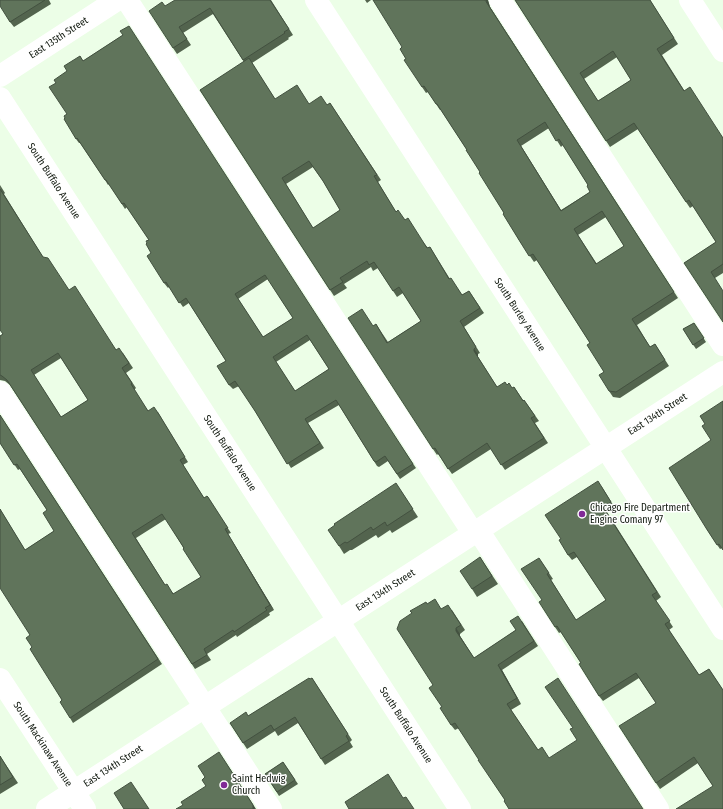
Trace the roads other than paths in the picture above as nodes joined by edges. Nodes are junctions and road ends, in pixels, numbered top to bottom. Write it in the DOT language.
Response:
graph roads {
  1 [pos="117,0"];
  2 [pos="127,0"];
  3 [pos="316,0"];
  4 [pos="500,0"];
  5 [pos="690,0"];
  6 [pos="723,52"];
  7 [pos="0,76"];
  8 [pos="0,98"];
  9 [pos="723,345"];
  10 [pos="723,372"];
  11 [pos="0,392"];
  12 [pos="605,448"];
  13 [pos="476,532"];
  14 [pos="338,621"];
  15 [pos="723,629"];
  16 [pos="0,679"];
  17 [pos="205,707"];
  18 [pos="79,800"];
  19 [pos="47,809"];
  20 [pos="271,809"];
  21 [pos="460,809"];
  22 [pos="658,809"];
  1 -- 7 [label="street, East 135th Street"];
  2 -- 13 [label="street"];
  3 -- 12 [label="street, South Burley Avenue"];
  4 -- 9 [label="street"];
  5 -- 6 [label="street"];
  8 -- 14 [label="street, South Buffalo Avenue"];
  10 -- 12 [label="street, East 134th Street"];
  11 -- 17 [label="street"];
  12 -- 13 [label="street, East 134th Street"];
  12 -- 15 [label="street, South Burley Avenue"];
  13 -- 14 [label="street, East 134th Street"];
  13 -- 22 [label="street"];
  14 -- 17 [label="street, East 134th Street"];
  14 -- 21 [label="street, South Buffalo Avenue"];
  16 -- 18 [label="street, South Mackinaw Avenue"];
  17 -- 18 [label="street, East 134th Street"];
  17 -- 20 [label="street"];
  18 -- 19 [label="street, East 134th Street"];
}
